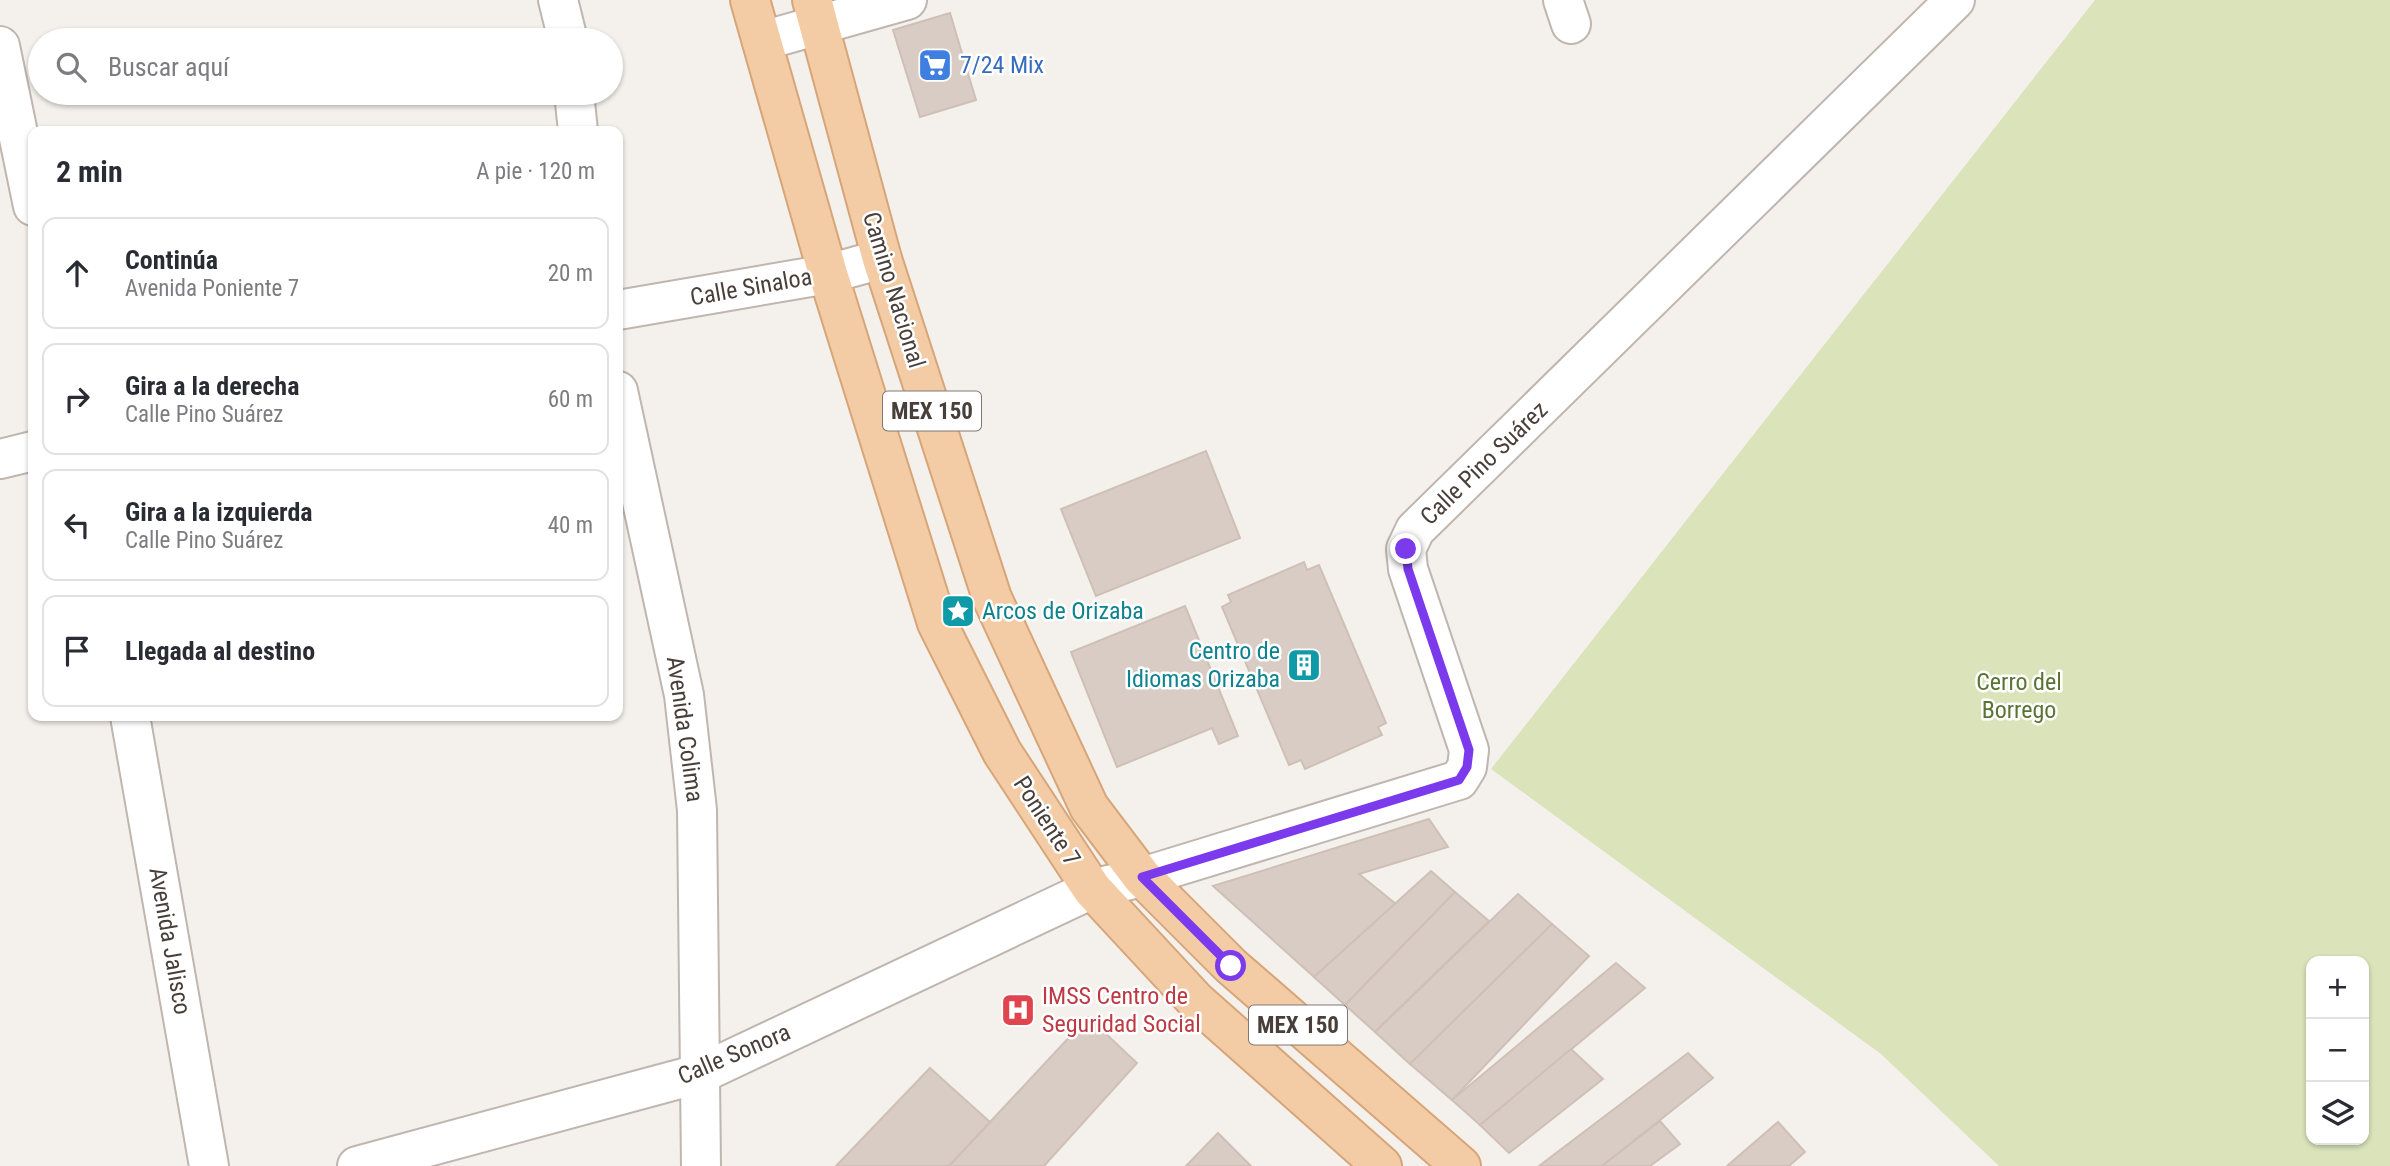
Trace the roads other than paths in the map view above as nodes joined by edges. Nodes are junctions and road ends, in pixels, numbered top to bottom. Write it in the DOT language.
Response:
graph roads {
  1 [pos="558,0"];
  2 [pos="750,0"];
  3 [pos="907,0"];
  4 [pos="1949,3"];
  5 [pos="816,13"];
  6 [pos="565,28"];
  7 [pos="761,41"];
  8 [pos="0,46"];
  9 [pos="575,105"];
  10 [pos="577,126"];
  11 [pos="28,182"];
  12 [pos="883,259"];
  13 [pos="828,274"];
  14 [pos="623,309"];
  15 [pos="623,414"];
  16 [pos="28,452"];
  17 [pos="0,459"];
  18 [pos="131,721"];
  19 [pos="1089,807"];
  20 [pos="1142,877"];
  21 [pos="1092,890"];
  22 [pos="702,1073"];
  23 [pos="209,1166"];
  24 [pos="357,1166"];
  25 [pos="701,1166"];
  26 [pos="1381,1166"];
  27 [pos="1461,1166"];
  1 -- 6 [label="street"];
  2 -- 7 [label="main road, MEX 150"];
  3 -- 5 [label="street"];
  4 -- 20 [label="street, Calle Pino Suárez"];
  5 -- 7 [label="street"];
  5 -- 12 [label="main road, Camino Nacional / MEX 150"];
  7 -- 13 [label="main road, MEX 150"];
  8 -- 11 [label="street"];
  9 -- 10 [label="street"];
  12 -- 13 [label="street, Calle Sinaloa"];
  12 -- 19 [label="main road, Camino Nacional / MEX 150"];
  13 -- 14 [label="street, Calle Sinaloa"];
  13 -- 21 [label="main road, Poniente 7 / MEX 150"];
  15 -- 22 [label="street, Avenida Colima"];
  16 -- 17 [label="street"];
  18 -- 23 [label="street, Avenida Jalisco"];
  19 -- 20 [label="main road, Poniente 7 / MEX 150"];
  20 -- 21 [label="street, Calle Pino Suárez"];
  20 -- 27 [label="main road, MEX 150"];
  21 -- 22 [label="street, Calle Sonora"];
  21 -- 26 [label="main road, MEX 150"];
  22 -- 24 [label="street, Calle Sonora"];
  22 -- 25 [label="street, Avenida Colima"];
}
